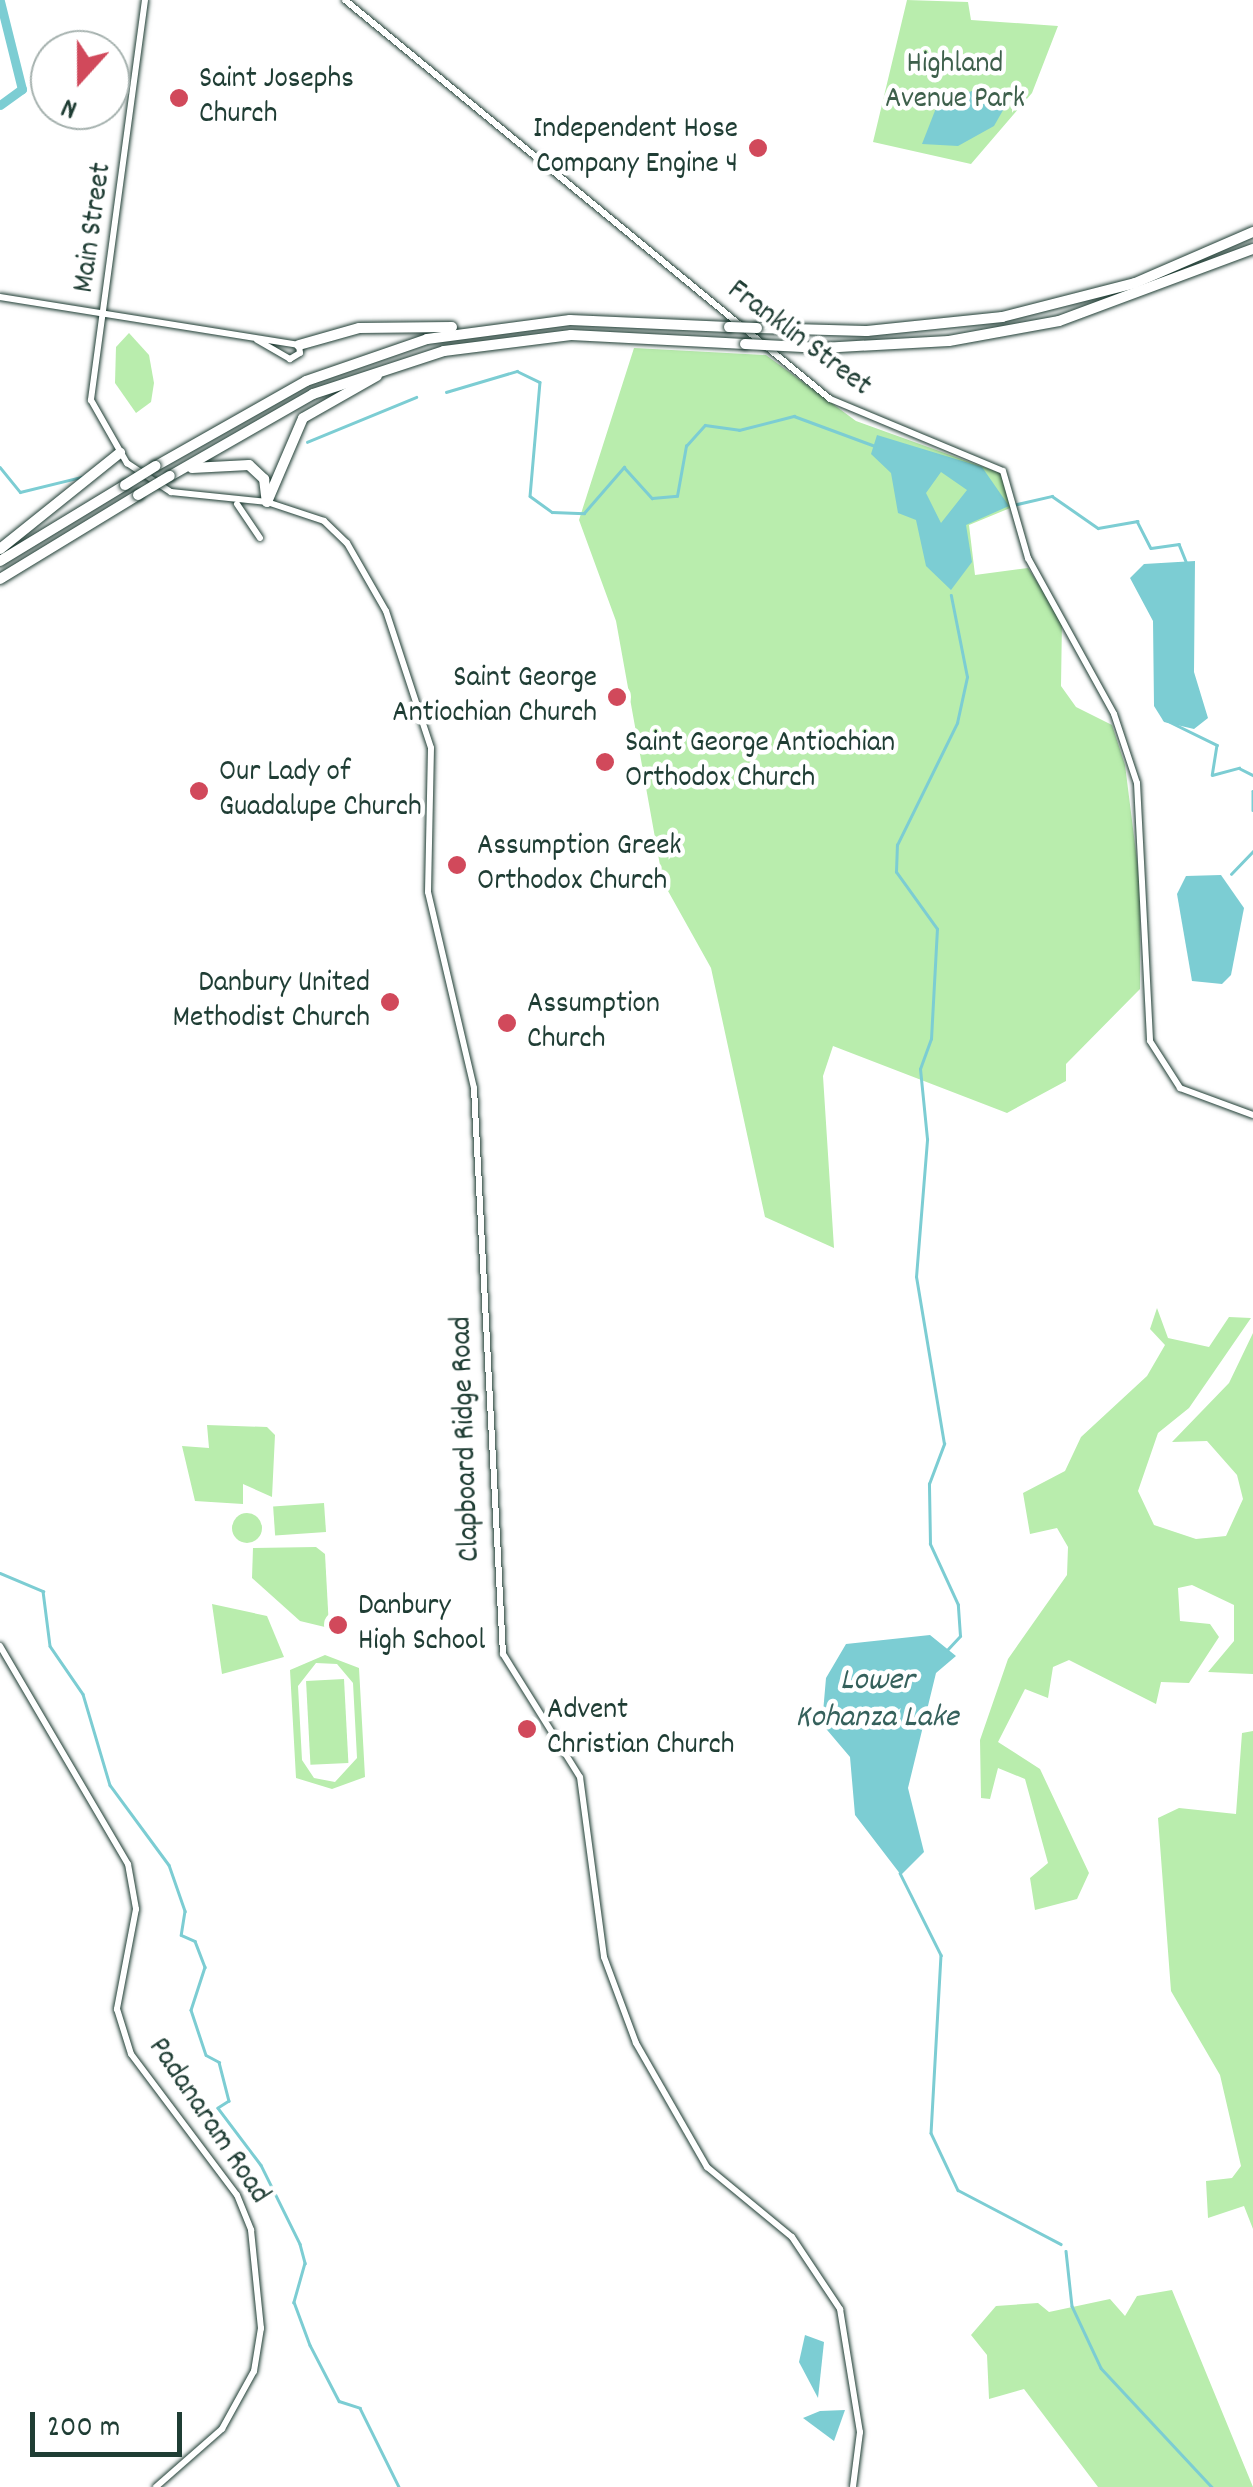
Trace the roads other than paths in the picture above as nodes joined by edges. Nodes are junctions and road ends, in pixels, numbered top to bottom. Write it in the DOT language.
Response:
graph roads {
  1 [pos="145,0"];
  2 [pos="345,0"];
  3 [pos="1253,232"];
  4 [pos="1253,248"];
  5 [pos="0,297"];
  6 [pos="105,316"];
  7 [pos="428,334"];
  8 [pos="257,340"];
  9 [pos="299,344"];
  10 [pos="423,356"];
  11 [pos="120,454"];
  12 [pos="170,476"];
  13 [pos="227,500"];
  14 [pos="267,502"];
  15 [pos="260,538"];
  16 [pos="0,548"];
  17 [pos="0,560"];
  18 [pos="0,579"];
  19 [pos="1253,1115"];
  20 [pos="0,1646"];
  21 [pos="156,2487"];
  22 [pos="853,2487"];
  1 -- 6 [label="main road, Main Street"];
  2 -- 19 [label="main road, Franklin Street"];
  3 -- 7 [label="highway, bridge"];
  4 -- 10 [label="highway, bridge"];
  5 -- 6 [label="main road"];
  6 -- 8 [label="main road"];
  6 -- 11 [label="main road, Main Street"];
  7 -- 9 [label="highway"];
  7 -- 17 [label="highway, bridge"];
  8 -- 9 [label="main road"];
  8 -- 9 [label="main road"];
  10 -- 12 [label="highway"];
  10 -- 14 [label="highway"];
  11 -- 13 [label="main road"];
  11 -- 16 [label="highway"];
  12 -- 14 [label="highway"];
  12 -- 18 [label="highway, bridge"];
  13 -- 14 [label="main road"];
  13 -- 15 [label="main road"];
  14 -- 22 [label="main road, Clapboard Ridge Road"];
  20 -- 21 [label="main road, Padanaram Road"];
}
